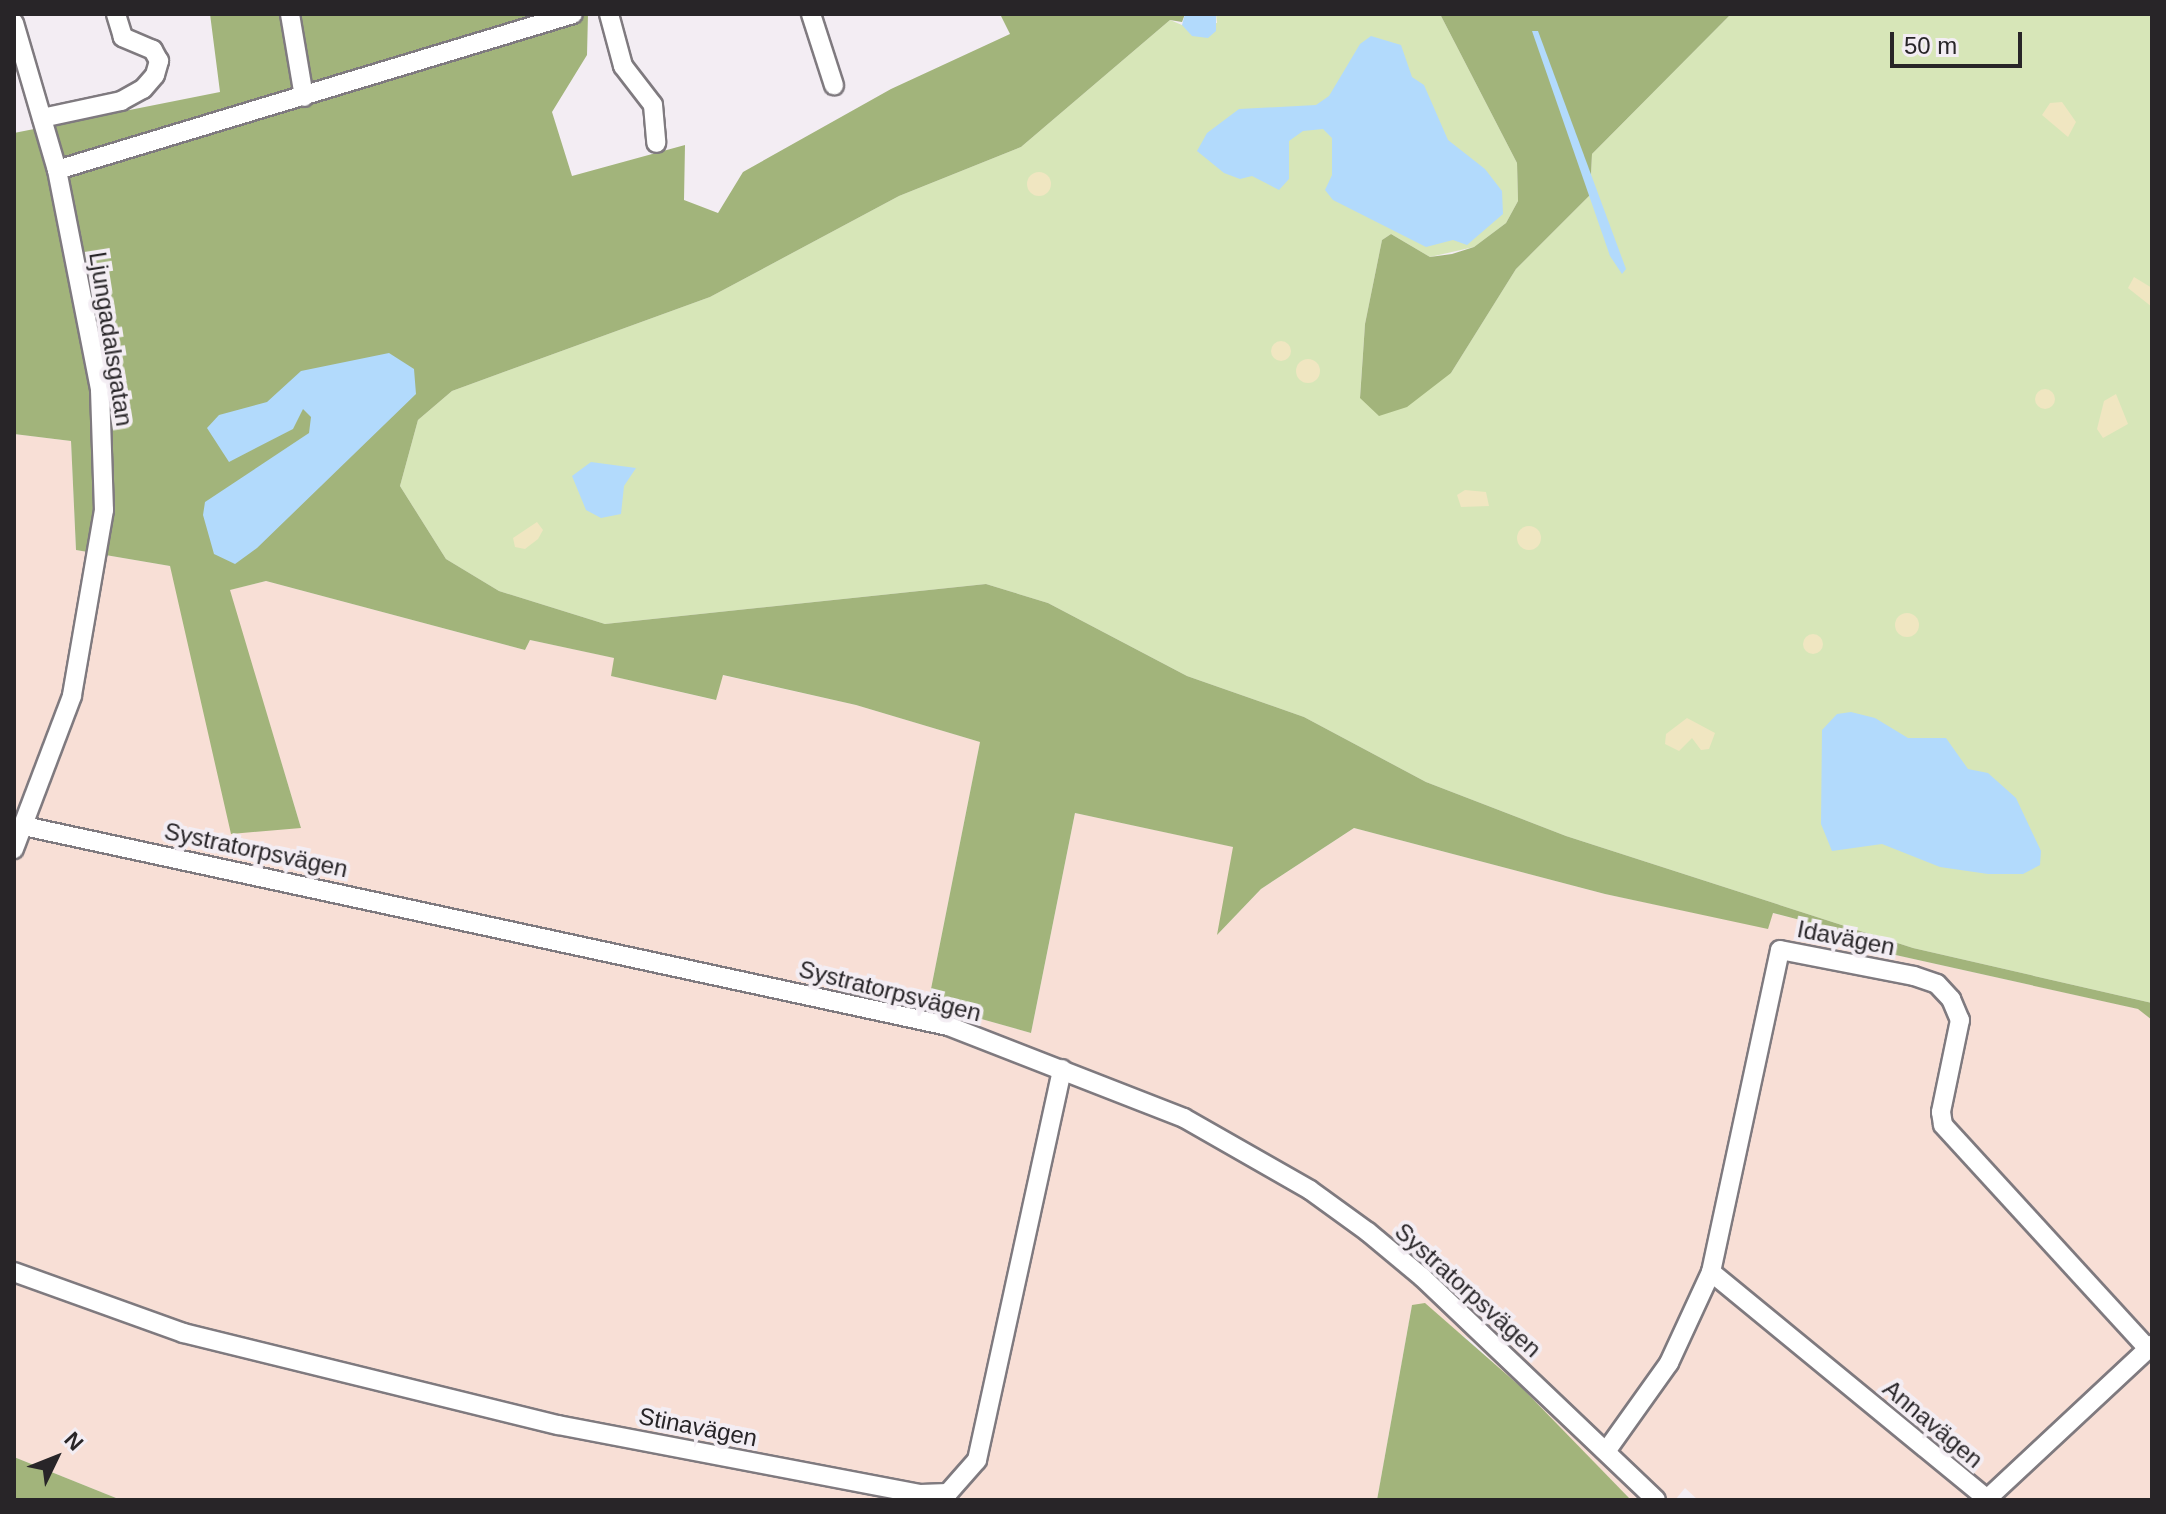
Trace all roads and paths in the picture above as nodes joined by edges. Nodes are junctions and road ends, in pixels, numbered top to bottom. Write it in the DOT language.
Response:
graph roads {
  1 [pos="116,14"];
  2 [pos="290,14"];
  3 [pos="573,14"];
  4 [pos="609,14"];
  5 [pos="811,14"];
  6 [pos="14,23"];
  7 [pos="834,85"];
  8 [pos="304,97"];
  9 [pos="42,118"];
  10 [pos="656,143"];
  11 [pos="57,170"];
  12 [pos="24,826"];
  13 [pos="14,849"];
  14 [pos="1062,1069"];
  15 [pos="14,1272"];
  16 [pos="1711,1272"];
  17 [pos="2150,1347"];
  18 [pos="1607,1450"];
  19 [pos="1656,1500"];
  1 -- 9 [label="street"];
  2 -- 8 [label="street"];
  3 -- 8 [label="street"];
  4 -- 10 [label="street"];
  5 -- 7 [label="street"];
  6 -- 9 [label="street, Ljungadalsgatan"];
  8 -- 11 [label="street"];
  9 -- 11 [label="street, Ljungadalsgatan"];
  11 -- 12 [label="street, Ljungadalsgatan"];
  12 -- 13 [label="street, Ljungadalsgatan"];
  12 -- 14 [label="street, Systratorpsvägen"];
  14 -- 15 [label="street, Stinavägen"];
  14 -- 18 [label="street, Systratorpsvägen"];
  16 -- 17 [label="street, Annavägen"];
  16 -- 17 [label="street, Idavägen"];
  16 -- 18 [label="street, Idavägen"];
  18 -- 19 [label="street, Systratorpsvägen"];
}
